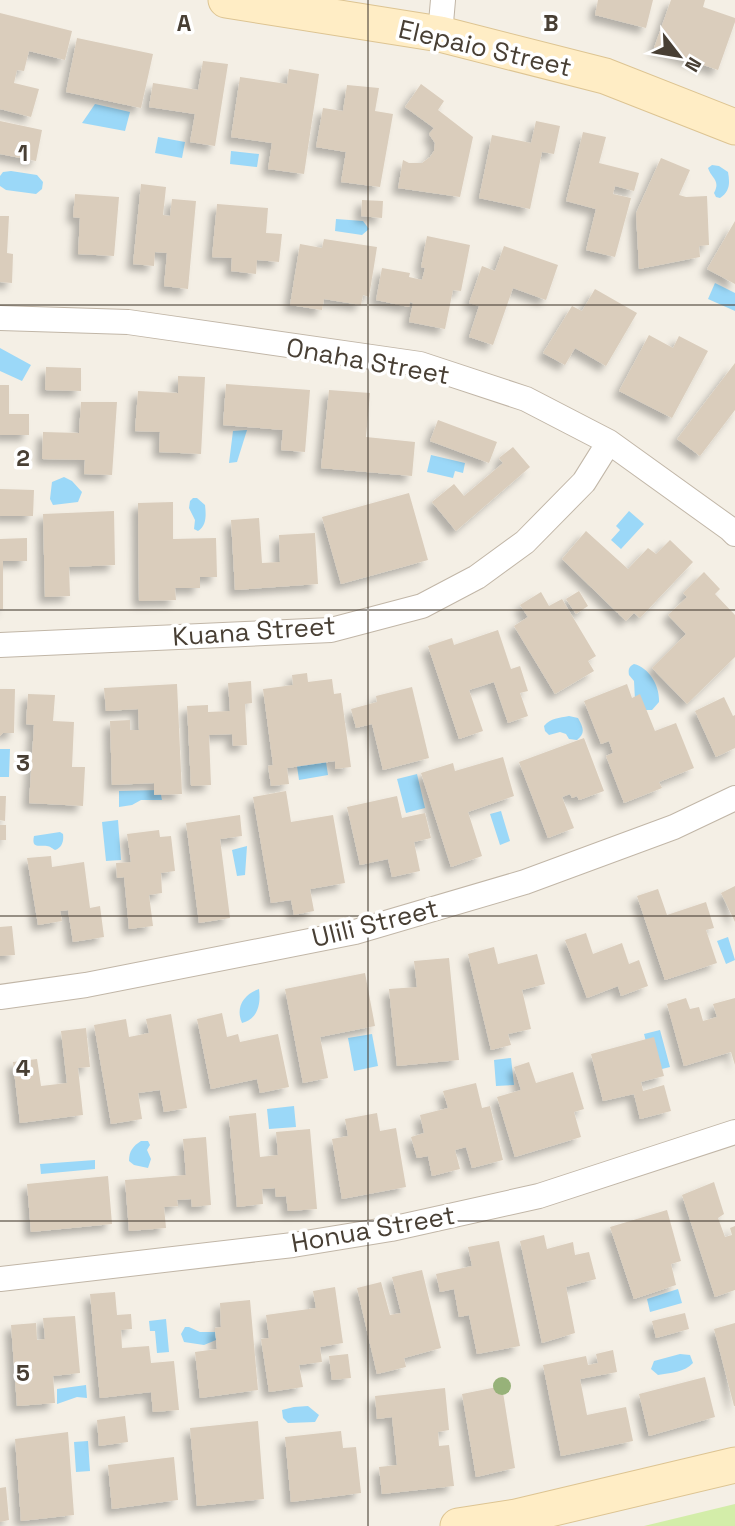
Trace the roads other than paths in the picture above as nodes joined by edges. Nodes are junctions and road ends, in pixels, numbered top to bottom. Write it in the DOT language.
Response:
graph roads {
  1 [pos="226,0"];
  2 [pos="442,17"];
  3 [pos="735,127"];
  4 [pos="0,318"];
  5 [pos="609,442"];
  6 [pos="733,528"];
  7 [pos="0,645"];
  8 [pos="735,799"];
  9 [pos="0,996"];
  10 [pos="735,1132"];
  11 [pos="0,1279"];
  12 [pos="735,1465"];
  13 [pos="458,1526"];
  1 -- 2 [label="street, Elepaio Street"];
  2 -- 3 [label="street, Elepaio Street"];
  4 -- 5 [label="street, Onaha Street"];
  5 -- 6 [label="street, Onaha Street"];
  5 -- 7 [label="street, Kuana Street"];
  8 -- 9 [label="street, Ulili Street"];
  10 -- 11 [label="street, Honua Street"];
  12 -- 13 [label="street"];
}
